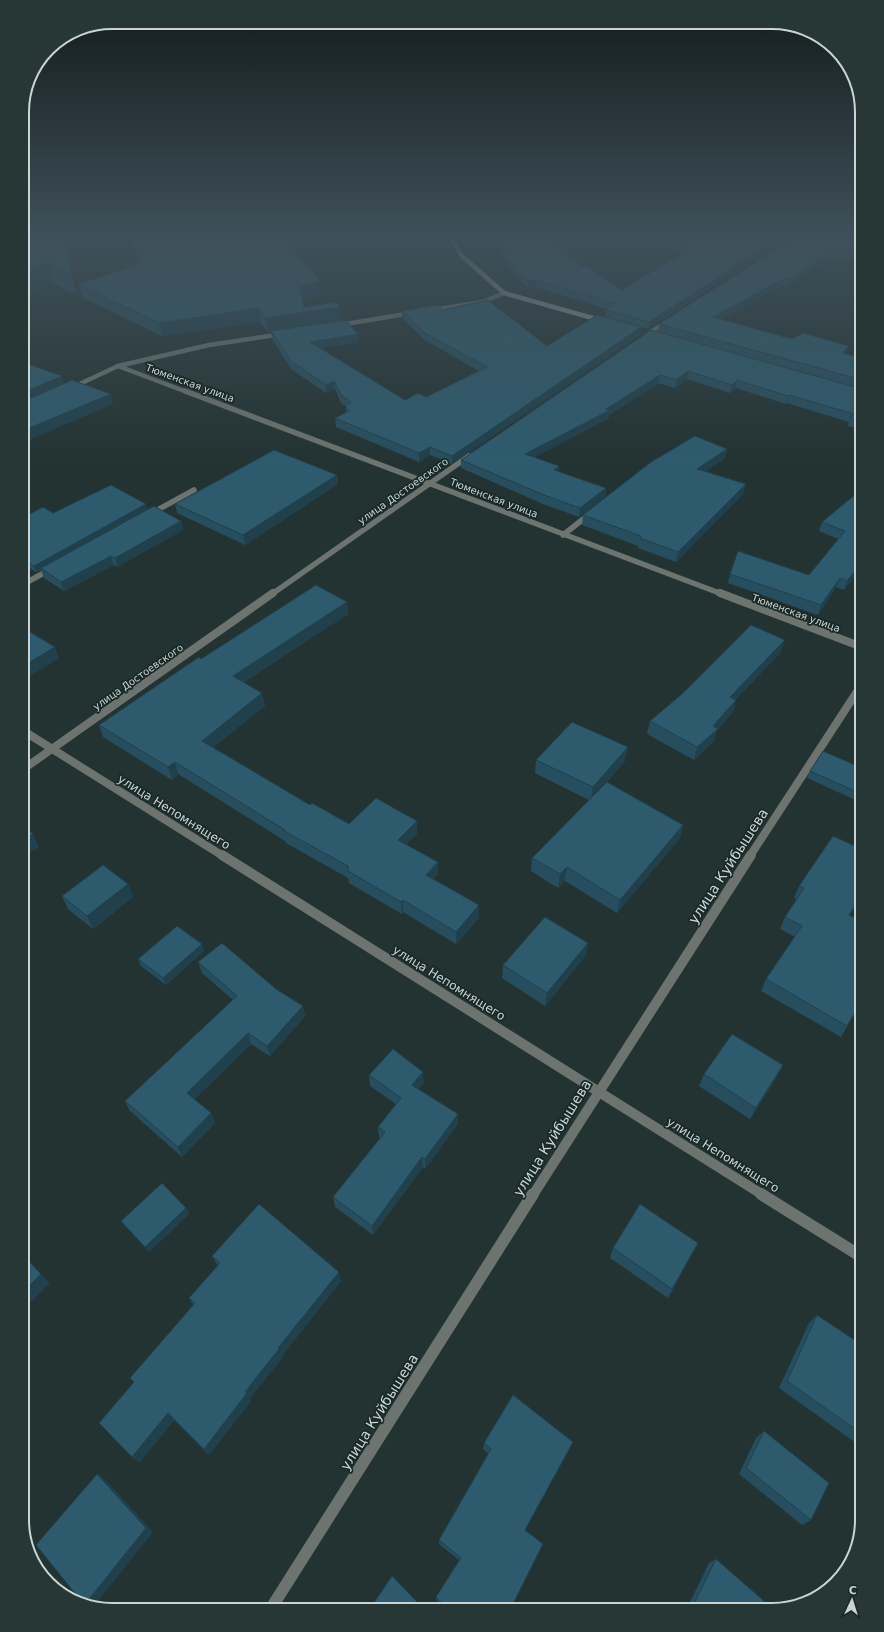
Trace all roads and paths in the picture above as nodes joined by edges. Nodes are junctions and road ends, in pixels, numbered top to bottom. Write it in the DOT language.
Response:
graph roads {
  1 [pos="570,311"];
  2 [pos="421,312"];
  3 [pos="675,316"];
  4 [pos="610,323"];
  5 [pos="335,326"];
  6 [pos="640,331"];
  7 [pos="288,333"];
  8 [pos="648,334"];
  9 [pos="656,336"];
  10 [pos="642,338"];
  11 [pos="118,366"];
  12 [pos="63,391"];
  13 [pos="477,451"];
  14 [pos="431,483"];
  15 [pos="194,490"];
  16 [pos="594,510"];
  17 [pos="146,516"];
  18 [pos="563,535"];
  19 [pos="56,566"];
  20 [pos="29,581"];
  21 [pos="855,644"];
  22 [pos="855,695"];
  23 [pos="29,735"];
  24 [pos="51,749"];
  25 [pos="29,765"];
  26 [pos="599,1090"];
  27 [pos="855,1253"];
  28 [pos="274,1603"];
  1 -- 4 [label="main road"];
  2 -- 5 [label="street"];
  3 -- 8 [label="street"];
  6 -- 8 [label="main road"];
  7 -- 11 [label="street"];
  8 -- 9 [label="main road"];
  8 -- 10 [label="street"];
  11 -- 12 [label="street"];
  11 -- 14 [label="street, Тюменская улица"];
  13 -- 14 [label="street, улица Достоевского"];
  14 -- 18 [label="street, Тюменская улица"];
  14 -- 24 [label="street, улица Достоевского"];
  15 -- 17 [label="street"];
  16 -- 18 [label="street"];
  18 -- 21 [label="street, Тюменская улица"];
  19 -- 20 [label="street"];
  22 -- 26 [label="street, улица Куйбышева"];
  23 -- 24 [label="street, улица Непомнящего"];
  24 -- 25 [label="street, улица Достоевского"];
  24 -- 26 [label="street, улица Непомнящего"];
  26 -- 27 [label="street, улица Непомнящего"];
  26 -- 28 [label="street, улица Куйбышева"];
}
